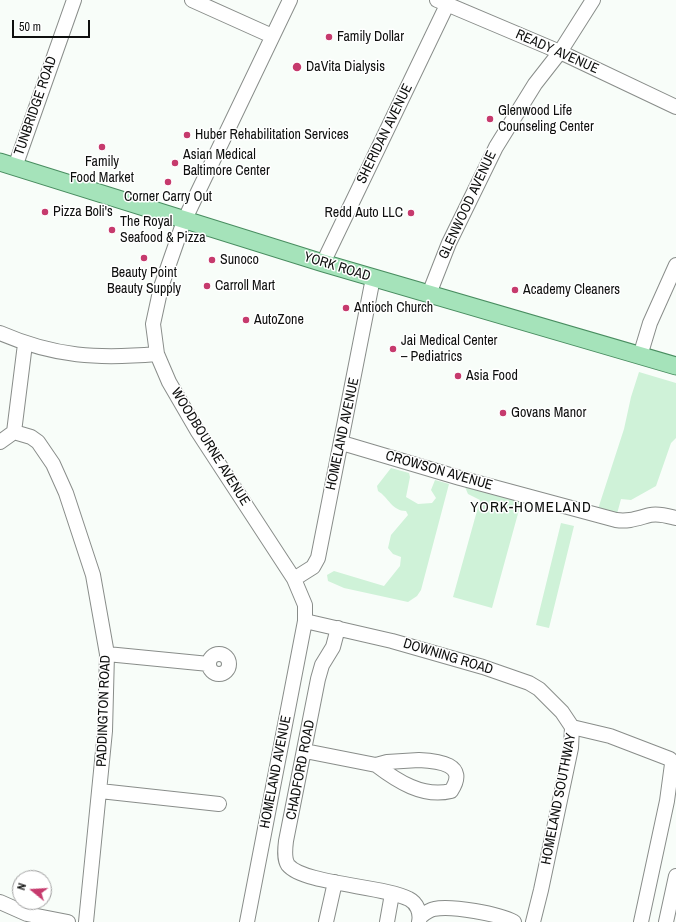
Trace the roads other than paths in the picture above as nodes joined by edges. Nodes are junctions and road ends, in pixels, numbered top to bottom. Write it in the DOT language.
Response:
graph roads {
  1 [pos="74,0"];
  2 [pos="192,0"];
  3 [pos="290,0"];
  4 [pos="593,0"];
  5 [pos="442,2"];
  6 [pos="272,36"];
  7 [pos="560,52"];
  8 [pos="676,107"];
  9 [pos="8,164"];
  10 [pos="184,221"];
  11 [pos="322,263"];
  12 [pos="676,265"];
  13 [pos="373,278"];
  14 [pos="429,294"];
  15 [pos="0,333"];
  16 [pos="25,344"];
  17 [pos="157,354"];
  18 [pos="640,356"];
  19 [pos="676,366"];
  20 [pos="14,432"];
  21 [pos="0,442"];
  22 [pos="342,443"];
  23 [pos="676,518"];
  24 [pos="294,578"];
  25 [pos="305,622"];
  26 [pos="338,628"];
  27 [pos="107,654"];
  28 [pos="209,664"];
  29 [pos="572,727"];
  30 [pos="305,751"];
  31 [pos="376,765"];
  32 [pos="100,791"];
  33 [pos="219,804"];
  34 [pos="676,876"];
  35 [pos="335,882"];
  36 [pos="392,894"];
  37 [pos="0,902"];
  38 [pos="420,919"];
  39 [pos="68,922"];
  40 [pos="86,922"];
  41 [pos="247,922"];
  42 [pos="326,922"];
  43 [pos="387,922"];
  44 [pos="514,922"];
  45 [pos="533,922"];
  46 [pos="641,922"];
  47 [pos="666,922"];
  1 -- 9 [label="street, TUNBRIDGE ROAD"];
  2 -- 6 [label="street"];
  3 -- 6 [label="street, WOODBOURNE AVENUE"];
  4 -- 7 [label="street, GLENWOOD AVENUE"];
  5 -- 7 [label="street, READY AVENUE"];
  5 -- 11 [label="street, SHERIDAN AVENUE"];
  6 -- 10 [label="street, WOODBOURNE AVENUE"];
  7 -- 8 [label="street, READY AVENUE"];
  7 -- 14 [label="street, GLENWOOD AVENUE"];
  9 -- 10 [label="main road, YORK ROAD"];
  10 -- 11 [label="main road, YORK ROAD"];
  10 -- 17 [label="street, WOODBOURNE AVENUE"];
  11 -- 13 [label="main road, YORK ROAD"];
  12 -- 18 [label="street"];
  13 -- 14 [label="main road, YORK ROAD"];
  13 -- 22 [label="street, HOMELAND AVENUE"];
  14 -- 18 [label="main road, YORK ROAD"];
  15 -- 16 [label="street"];
  16 -- 17 [label="street"];
  16 -- 20 [label="street"];
  17 -- 24 [label="street, WOODBOURNE AVENUE"];
  18 -- 19 [label="main road, YORK ROAD"];
  20 -- 21 [label="street"];
  20 -- 27 [label="street, PADDINGTON ROAD"];
  22 -- 23 [label="street, CROWSON AVENUE"];
  22 -- 24 [label="street, HOMELAND AVENUE"];
  24 -- 25 [label="street, WOODBOURNE AVENUE"];
  25 -- 26 [label="street, DOWNING ROAD"];
  25 -- 41 [label="street, HOMELAND AVENUE"];
  26 -- 29 [label="street, DOWNING ROAD"];
  26 -- 30 [label="street, CHADFORD ROAD"];
  27 -- 28 [label="street"];
  27 -- 32 [label="street, PADDINGTON ROAD"];
  29 -- 45 [label="street, HOMELAND SOUTHWAY"];
  29 -- 46 [label="street, HOMELAND SOUTHWAY"];
  30 -- 31 [label="street"];
  30 -- 35 [label="street, CHADFORD ROAD"];
  31 -- 31 [label="street"];
  32 -- 33 [label="street"];
  32 -- 40 [label="street, PADDINGTON ROAD"];
  34 -- 47 [label="street"];
  35 -- 36 [label="street"];
  35 -- 42 [label="street"];
  36 -- 38 [label="street"];
  36 -- 43 [label="street"];
  37 -- 39 [label="street"];
  38 -- 44 [label="street"];
}
